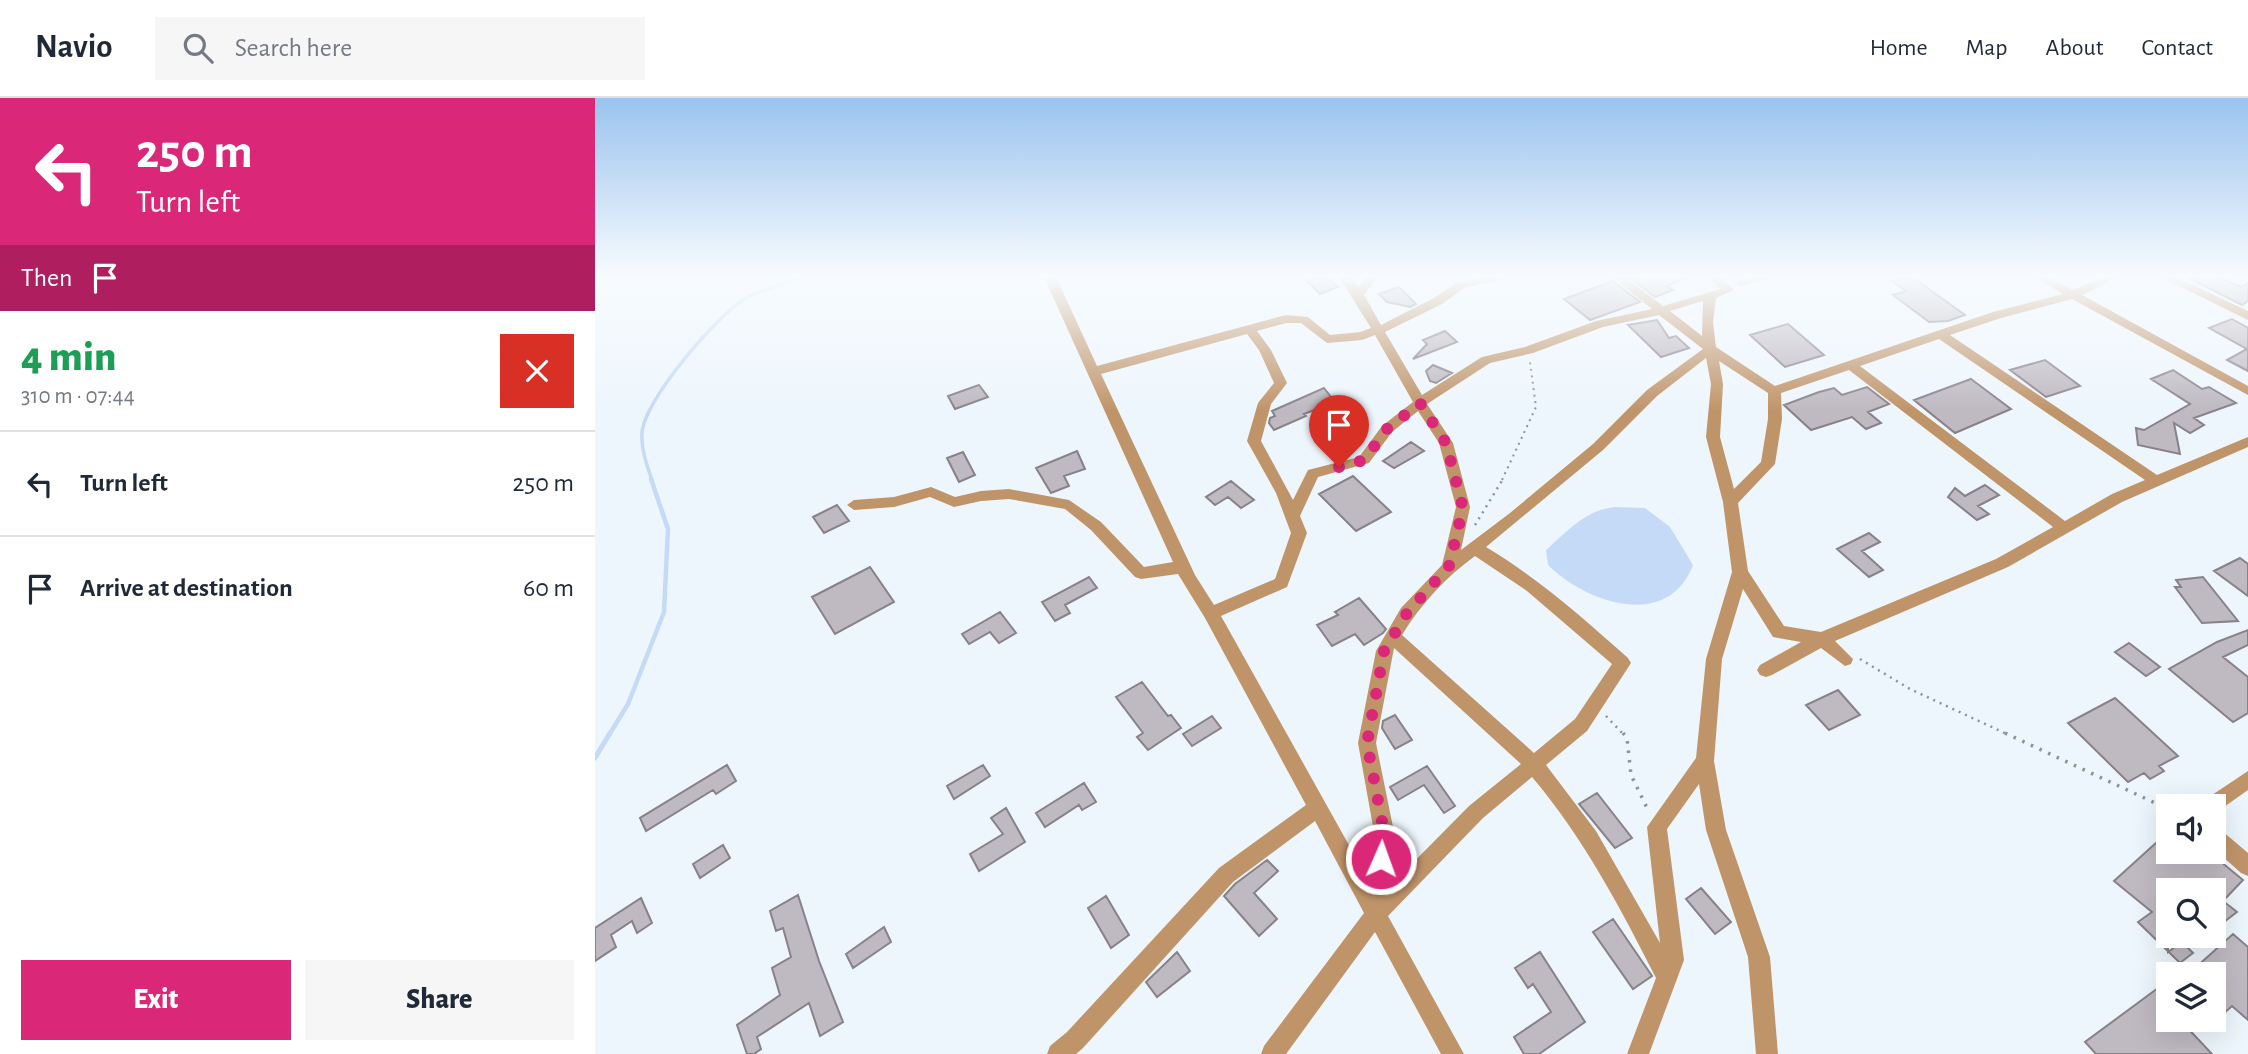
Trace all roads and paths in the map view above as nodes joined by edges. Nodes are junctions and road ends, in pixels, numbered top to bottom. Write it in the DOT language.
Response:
graph roads {
  1 [pos="1070,322"];
  2 [pos="1279,322"];
  3 [pos="1306,322"];
  4 [pos="1373,322"];
  5 [pos="1395,322"];
  6 [pos="1611,322"];
  7 [pos="1673,322"];
  8 [pos="1707,322"];
  9 [pos="1982,322"];
  10 [pos="2121,322"];
  11 [pos="1249,328"];
  12 [pos="1378,330"];
  13 [pos="1940,334"];
  14 [pos="1529,349"];
  15 [pos="1710,349"];
  16 [pos="1852,366"];
  17 [pos="1092,372"];
  18 [pos="1774,391"];
  19 [pos="2248,391"];
  20 [pos="1420,403"];
  21 [pos="2248,442"];
  22 [pos="2156,481"];
  23 [pos="1730,502"];
  24 [pos="854,505"];
  25 [pos="1292,516"];
  26 [pos="2064,528"];
  27 [pos="1472,540"];
  28 [pos="1449,566"];
  29 [pos="1183,567"];
  30 [pos="1739,572"];
  31 [pos="1211,613"];
  32 [pos="1393,638"];
  33 [pos="1822,639"];
  34 [pos="1848,656"];
  35 [pos="1766,670"];
  36 [pos="1597,701"];
  37 [pos="1706,761"];
  38 [pos="1534,765"];
  39 [pos="2248,779"];
  40 [pos="2226,795"];
  41 [pos="2156,803"];
  42 [pos="1317,808"];
  43 [pos="1657,827"];
  44 [pos="2226,847"];
  45 [pos="2248,866"];
  46 [pos="1376,914"];
  47 [pos="1666,976"];
  48 [pos="1058,1054"];
  49 [pos="1272,1054"];
  50 [pos="1453,1054"];
  51 [pos="1638,1054"];
  52 [pos="1767,1054"];
  1 -- 17 [label="street"];
  2 -- 11 [label="street"];
  3 -- 12 [label="street"];
  4 -- 12 [label="street"];
  5 -- 12 [label="street"];
  6 -- 14 [label="street"];
  7 -- 15 [label="street"];
  8 -- 15 [label="street"];
  9 -- 13 [label="street"];
  10 -- 19 [label="street"];
  11 -- 17 [label="street"];
  11 -- 25 [label="street"];
  12 -- 20 [label="street"];
  13 -- 16 [label="street"];
  13 -- 22 [label="street"];
  14 -- 20 [label="street"];
  14 -- 27 [label="path"];
  15 -- 18 [label="street"];
  15 -- 23 [label="street"];
  15 -- 27 [label="street"];
  16 -- 18 [label="street"];
  16 -- 26 [label="street"];
  17 -- 29 [label="street"];
  18 -- 23 [label="street"];
  20 -- 25 [label="street"];
  20 -- 28 [label="street"];
  21 -- 22 [label="street"];
  22 -- 26 [label="street"];
  23 -- 30 [label="street"];
  24 -- 29 [label="street"];
  25 -- 31 [label="street"];
  26 -- 33 [label="street"];
  27 -- 28 [label="street"];
  27 -- 36 [label="street"];
  28 -- 32 [label="street"];
  29 -- 31 [label="street"];
  30 -- 33 [label="street"];
  30 -- 37 [label="street"];
  31 -- 42 [label="street"];
  32 -- 38 [label="street"];
  32 -- 46 [label="street"];
  33 -- 34 [label="street"];
  33 -- 35 [label="street"];
  34 -- 41 [label="path"];
  36 -- 38 [label="street"];
  36 -- 43 [label="path"];
  37 -- 43 [label="street"];
  37 -- 52 [label="street"];
  38 -- 46 [label="street"];
  38 -- 47 [label="street"];
  39 -- 40 [label="street"];
  42 -- 46 [label="street"];
  42 -- 48 [label="street"];
  43 -- 47 [label="street"];
  44 -- 45 [label="street"];
  46 -- 49 [label="street"];
  46 -- 50 [label="street"];
  47 -- 51 [label="street"];
}
